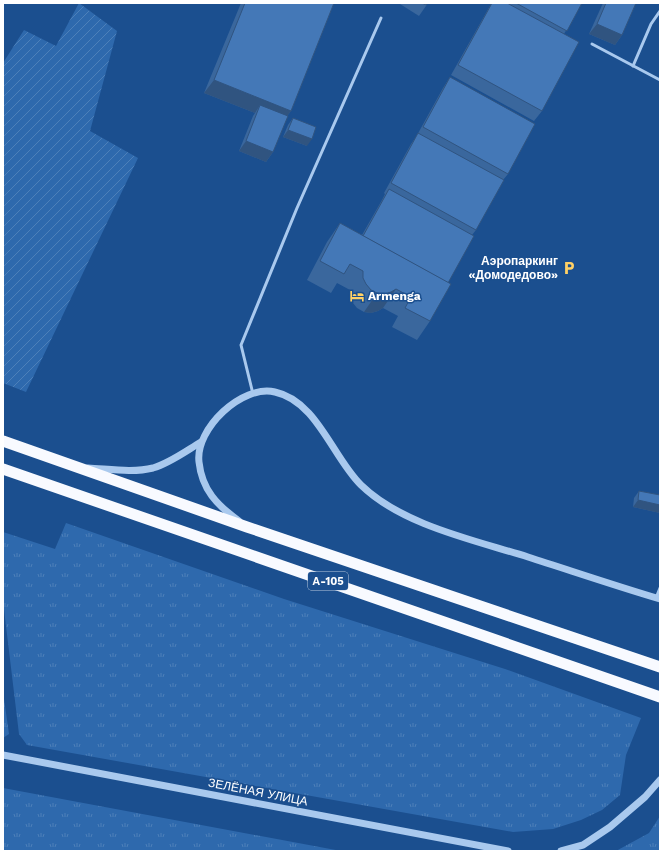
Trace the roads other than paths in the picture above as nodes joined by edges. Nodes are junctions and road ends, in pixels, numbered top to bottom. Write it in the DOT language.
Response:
graph roads {
  1 [pos="660,11"];
  2 [pos="381,18"];
  3 [pos="592,44"];
  4 [pos="632,66"];
  5 [pos="660,80"];
  6 [pos="253,394"];
  7 [pos="3,441"];
  8 [pos="201,442"];
  9 [pos="78,467"];
  10 [pos="3,469"];
  11 [pos="247,527"];
  12 [pos="660,588"];
  13 [pos="658,598"];
  14 [pos="660,667"];
  15 [pos="656,696"];
  16 [pos="3,755"];
  17 [pos="660,780"];
  18 [pos="508,851"];
  19 [pos="561,851"];
  1 -- 4 [label="lane"];
  2 -- 6 [label="lane"];
  3 -- 4 [label="lane"];
  4 -- 5 [label="lane"];
  6 -- 8 [label="street"];
  6 -- 13 [label="street"];
  7 -- 9 [label="highway, А-105"];
  8 -- 9 [label="street"];
  8 -- 11 [label="street"];
  9 -- 11 [label="highway, А-105"];
  10 -- 15 [label="highway, А-105"];
  11 -- 14 [label="highway, А-105"];
  12 -- 13 [label="lane"];
  16 -- 18 [label="street, ЗЕЛЁНАЯ УЛИЦА"];
  17 -- 19 [label="street"];
}
